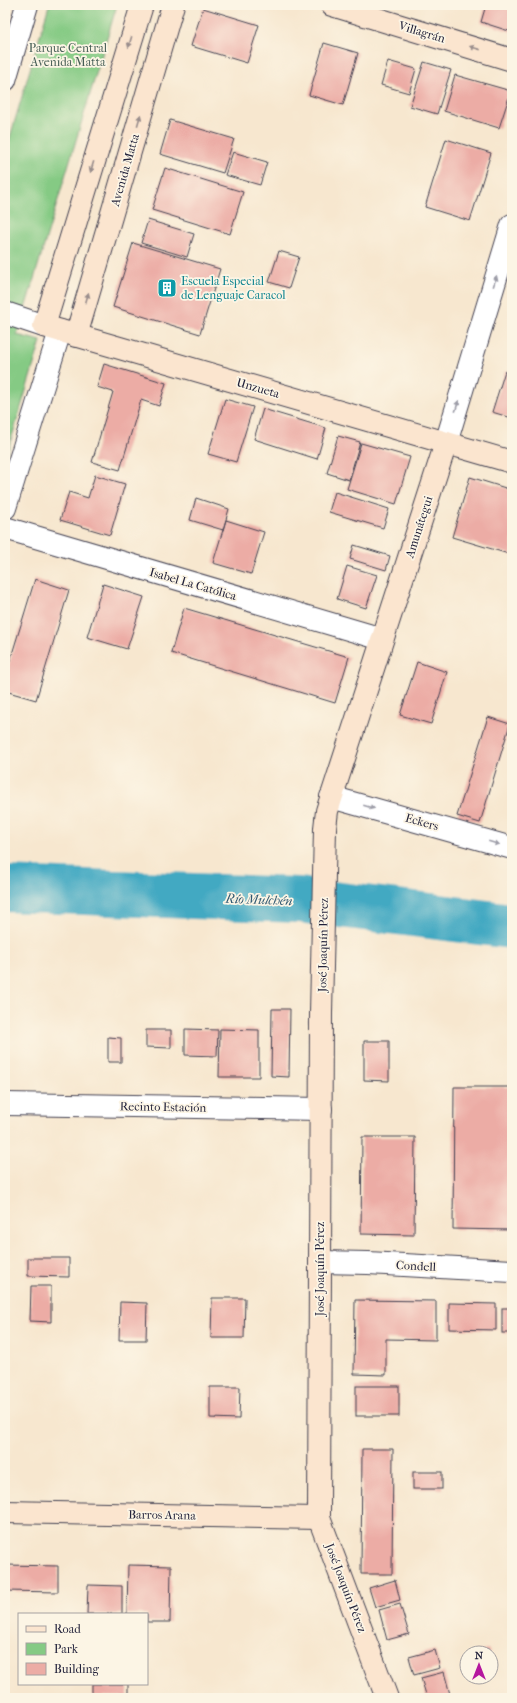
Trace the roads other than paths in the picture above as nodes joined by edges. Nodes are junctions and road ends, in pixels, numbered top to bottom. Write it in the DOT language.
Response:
graph roads {
  1 [pos="27,5"];
  2 [pos="142,5"];
  3 [pos="173,5"];
  4 [pos="332,5"];
  5 [pos="512,60"];
  6 [pos="5,80"];
  7 [pos="512,225"];
  8 [pos="5,313"];
  9 [pos="60,331"];
  10 [pos="446,443"];
  11 [pos="512,462"];
  12 [pos="5,508"];
  13 [pos="5,528"];
  14 [pos="382,640"];
  15 [pos="331,797"];
  16 [pos="325,828"];
  17 [pos="512,848"];
  18 [pos="5,1104"];
  19 [pos="321,1109"];
  20 [pos="320,1262"];
  21 [pos="512,1271"];
  22 [pos="5,1512"];
  23 [pos="319,1518"];
  24 [pos="387,1698"];
  1 -- 6 [label="street"];
  2 -- 9 [label="main road, Avenida Matta, one-way"];
  9 -- 3 [label="main road, Avenida Matta, one-way"];
  5 -- 4 [label="main road, Villagrán, one-way"];
  10 -- 7 [label="street, Amunátegui, one-way"];
  8 -- 9 [label="street, Unzueta"];
  9 -- 10 [label="main road, Unzueta"];
  9 -- 12 [label="street, Avenida Matta"];
  10 -- 11 [label="main road, Unzueta"];
  10 -- 14 [label="main road, Amunátegui"];
  13 -- 14 [label="street, Isabel La Católica"];
  14 -- 15 [label="main road, Amunátegui"];
  15 -- 16 [label="main road, Amunátegui"];
  15 -- 17 [label="street, Eckers, one-way"];
  16 -- 19 [label="main road, José Joaquín Pérez"];
  18 -- 19 [label="street, Recinto Estación"];
  19 -- 20 [label="main road, José Joaquín Pérez"];
  20 -- 21 [label="street, Condell"];
  20 -- 23 [label="main road, José Joaquín Pérez"];
  22 -- 23 [label="main road, Barros Arana"];
  23 -- 24 [label="main road, José Joaquín Pérez"];
}
